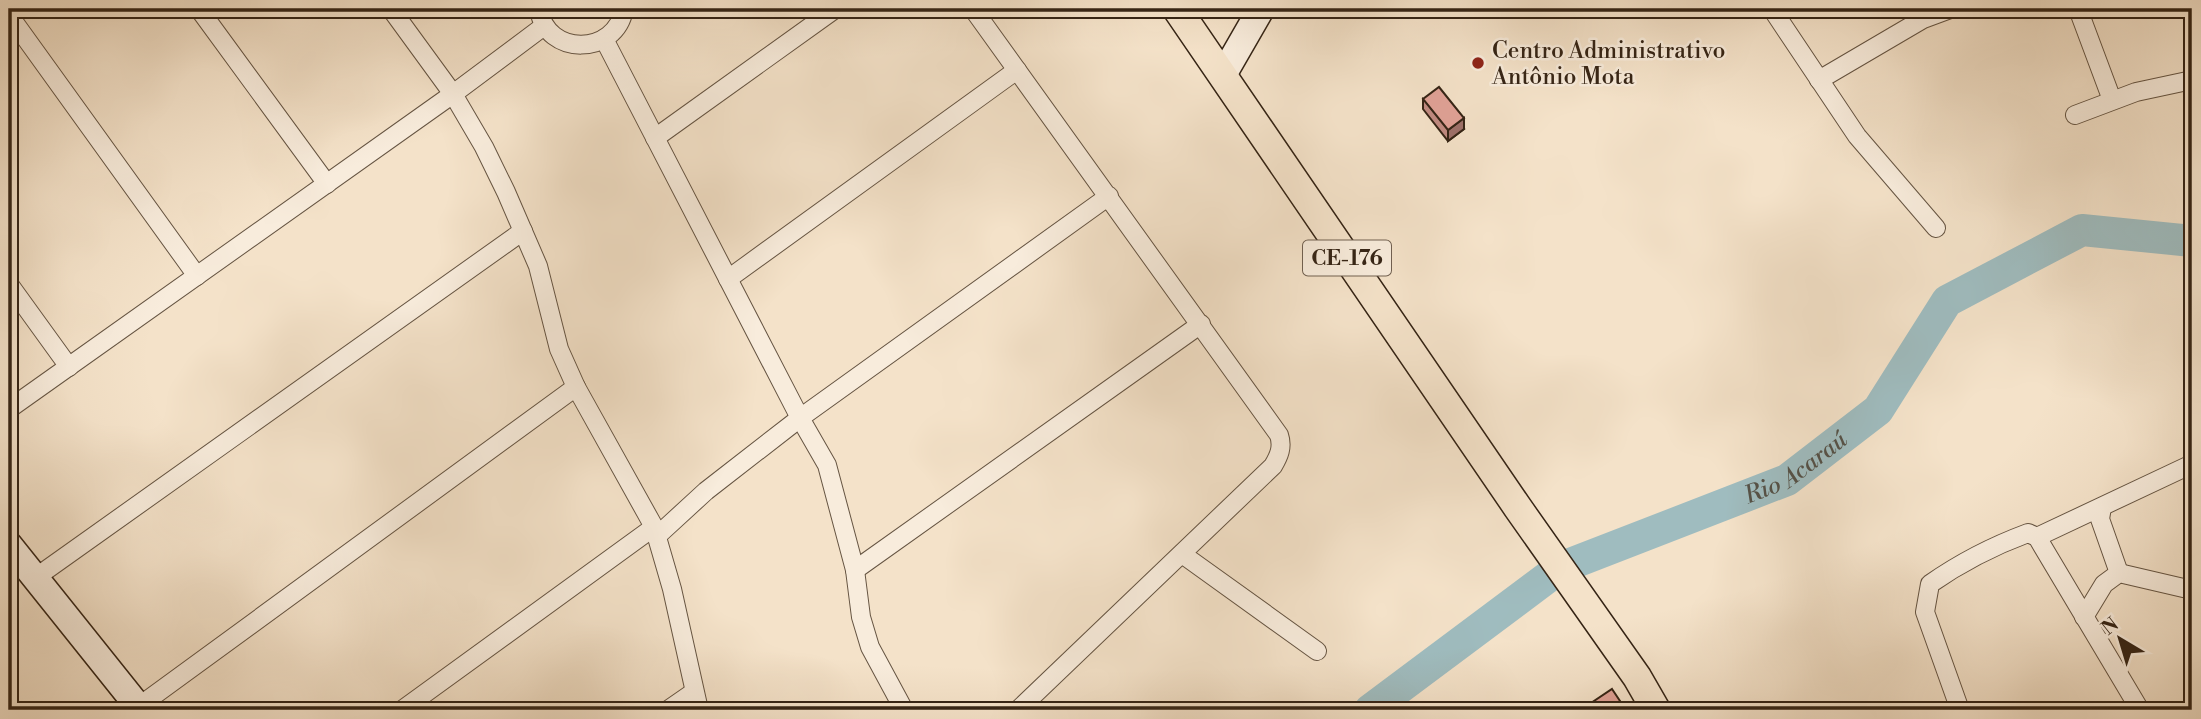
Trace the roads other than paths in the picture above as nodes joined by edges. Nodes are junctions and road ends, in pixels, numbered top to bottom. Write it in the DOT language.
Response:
graph roads {
  1 [pos="198,9"];
  2 [pos="391,9"];
  3 [pos="624,9"];
  4 [pos="835,9"];
  5 [pos="973,9"];
  6 [pos="1177,9"];
  7 [pos="1261,9"];
  8 [pos="1772,9"];
  9 [pos="1950,9"];
  10 [pos="2078,9"];
  11 [pos="1921,14"];
  12 [pos="9,15"];
  13 [pos="542,17"];
  14 [pos="604,39"];
  15 [pos="1017,70"];
  16 [pos="1223,75"];
  17 [pos="1819,80"];
  18 [pos="2192,80"];
  19 [pos="453,94"];
  20 [pos="2112,100"];
  21 [pos="2075,115"];
  22 [pos="655,138"];
  23 [pos="327,184"];
  24 [pos="1109,196"];
  25 [pos="1936,228"];
  26 [pos="523,231"];
  27 [pos="197,276"];
  28 [pos="728,279"];
  29 [pos="9,284"];
  30 [pos="1201,324"];
  31 [pos="69,367"];
  32 [pos="576,387"];
  33 [pos="9,410"];
  34 [pos="800,418"];
  35 [pos="2192,464"];
  36 [pos="2102,507"];
  37 [pos="656,532"];
  38 [pos="2037,537"];
  39 [pos="9,545"];
  40 [pos="1182,554"];
  41 [pos="855,570"];
  42 [pos="2119,573"];
  43 [pos="35,578"];
  44 [pos="2192,590"];
  45 [pos="2084,617"];
  46 [pos="1317,651"];
  47 [pos="694,692"];
  48 [pos="139,708"];
  49 [pos="402,710"];
  50 [pos="668,710"];
  51 [pos="699,710"];
  52 [pos="904,710"];
  53 [pos="1018,710"];
  54 [pos="1656,710"];
  55 [pos="1960,710"];
  56 [pos="2140,710"];
  1 -- 23 [label="street"];
  2 -- 19 [label="street"];
  3 -- 14 [label="street"];
  4 -- 22 [label="street"];
  5 -- 15 [label="street"];
  6 -- 16 [label="main road, CE-176"];
  7 -- 16 [label="street"];
  8 -- 17 [label="street"];
  9 -- 11 [label="street"];
  10 -- 20 [label="street"];
  11 -- 17 [label="street"];
  12 -- 27 [label="street"];
  13 -- 14 [label="street"];
  13 -- 19 [label="street"];
  14 -- 22 [label="street"];
  15 -- 24 [label="street"];
  15 -- 28 [label="street"];
  16 -- 54 [label="main road, CE-176"];
  17 -- 25 [label="street"];
  18 -- 20 [label="street"];
  19 -- 23 [label="street"];
  19 -- 26 [label="street"];
  20 -- 21 [label="street"];
  22 -- 28 [label="street"];
  23 -- 27 [label="street"];
  24 -- 30 [label="street"];
  24 -- 34 [label="street"];
  26 -- 32 [label="street"];
  26 -- 43 [label="street"];
  27 -- 31 [label="street"];
  28 -- 34 [label="street"];
  29 -- 31 [label="street"];
  30 -- 40 [label="street"];
  30 -- 41 [label="street"];
  31 -- 33 [label="street"];
  32 -- 37 [label="street"];
  32 -- 48 [label="street"];
  34 -- 37 [label="street"];
  34 -- 41 [label="street"];
  35 -- 36 [label="street"];
  36 -- 38 [label="street"];
  36 -- 42 [label="street"];
  37 -- 47 [label="street"];
  37 -- 49 [label="street"];
  38 -- 45 [label="street"];
  38 -- 55 [label="street"];
  39 -- 43 [label="street"];
  40 -- 46 [label="street"];
  40 -- 53 [label="street"];
  41 -- 52 [label="street"];
  42 -- 44 [label="street"];
  42 -- 45 [label="street"];
  43 -- 48 [label="street"];
  45 -- 56 [label="street"];
  47 -- 50 [label="street"];
  47 -- 51 [label="street"];
}
